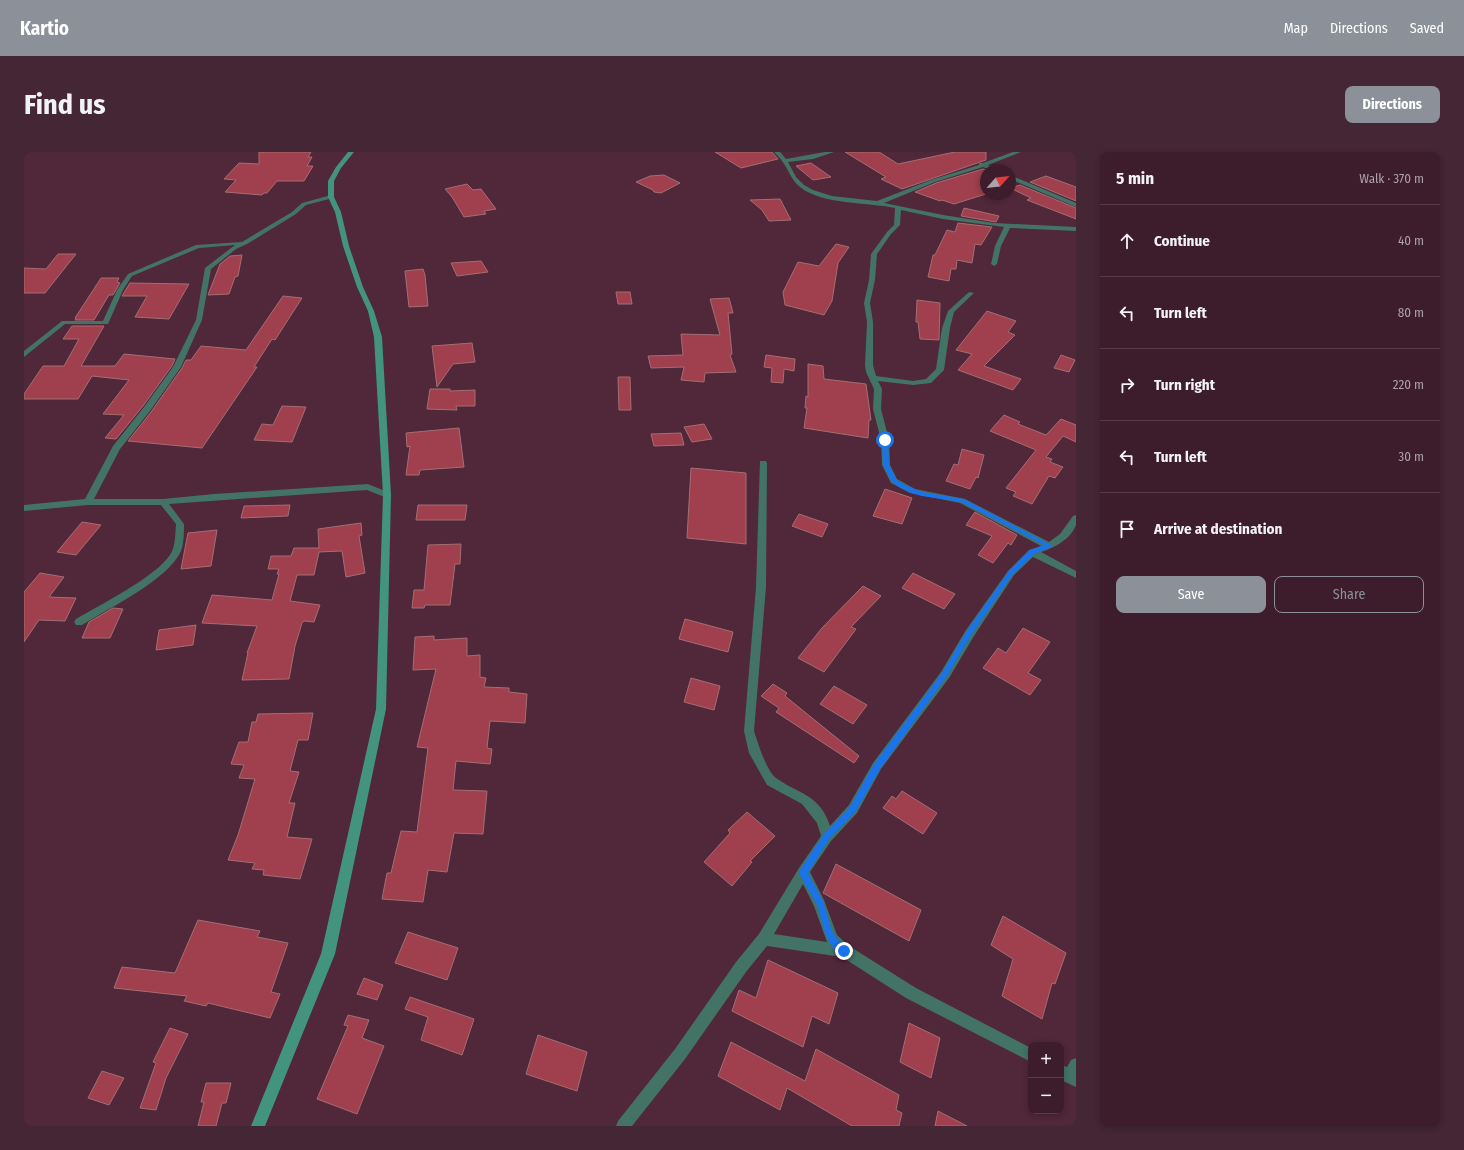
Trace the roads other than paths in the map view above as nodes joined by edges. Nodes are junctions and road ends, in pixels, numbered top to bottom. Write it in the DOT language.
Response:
graph roads {
  1 [pos="351,152"];
  2 [pos="777,152"];
  3 [pos="832,152"];
  4 [pos="1018,152"];
  5 [pos="785,161"];
  6 [pos="980,164"];
  7 [pos="981,164"];
  8 [pos="1016,180"];
  9 [pos="331,197"];
  10 [pos="878,203"];
  11 [pos="1076,205"];
  12 [pos="898,207"];
  13 [pos="1008,226"];
  14 [pos="1076,229"];
  15 [pos="245,243"];
  16 [pos="994,264"];
  17 [pos="971,293"];
  18 [pos="24,355"];
  19 [pos="873,378"];
  20 [pos="763,463"];
  21 [pos="386,495"];
  22 [pos="88,502"];
  23 [pos="163,502"];
  24 [pos="24,508"];
  25 [pos="1076,518"];
  26 [pos="1050,546"];
  27 [pos="1032,552"];
  28 [pos="1076,574"];
  29 [pos="79,622"];
  30 [pos="827,837"];
  31 [pos="803,872"];
  32 [pos="764,939"];
  33 [pos="844,951"];
  34 [pos="1028,1053"];
  35 [pos="258,1126"];
  36 [pos="623,1126"];
  1 -- 9 [label="main road"];
  2 -- 5 [label="street"];
  3 -- 5 [label="street"];
  4 -- 7 [label="street"];
  5 -- 10 [label="street"];
  6 -- 10 [label="street"];
  8 -- 11 [label="street"];
  9 -- 15 [label="street"];
  9 -- 21 [label="main road"];
  10 -- 12 [label="street"];
  12 -- 13 [label="street"];
  12 -- 19 [label="street"];
  13 -- 14 [label="street"];
  13 -- 16 [label="street"];
  15 -- 18 [label="street"];
  15 -- 22 [label="street"];
  17 -- 19 [label="street"];
  19 -- 26 [label="street"];
  20 -- 30 [label="street"];
  21 -- 23 [label="street"];
  21 -- 35 [label="main road"];
  22 -- 23 [label="street"];
  22 -- 24 [label="street"];
  23 -- 29 [label="street"];
  25 -- 26 [label="street"];
  26 -- 27 [label="street"];
  27 -- 28 [label="street"];
  27 -- 30 [label="street"];
  30 -- 31 [label="street"];
  31 -- 32 [label="street"];
  31 -- 33 [label="street"];
  32 -- 33 [label="street"];
  32 -- 36 [label="street"];
  33 -- 34 [label="street"];
}
